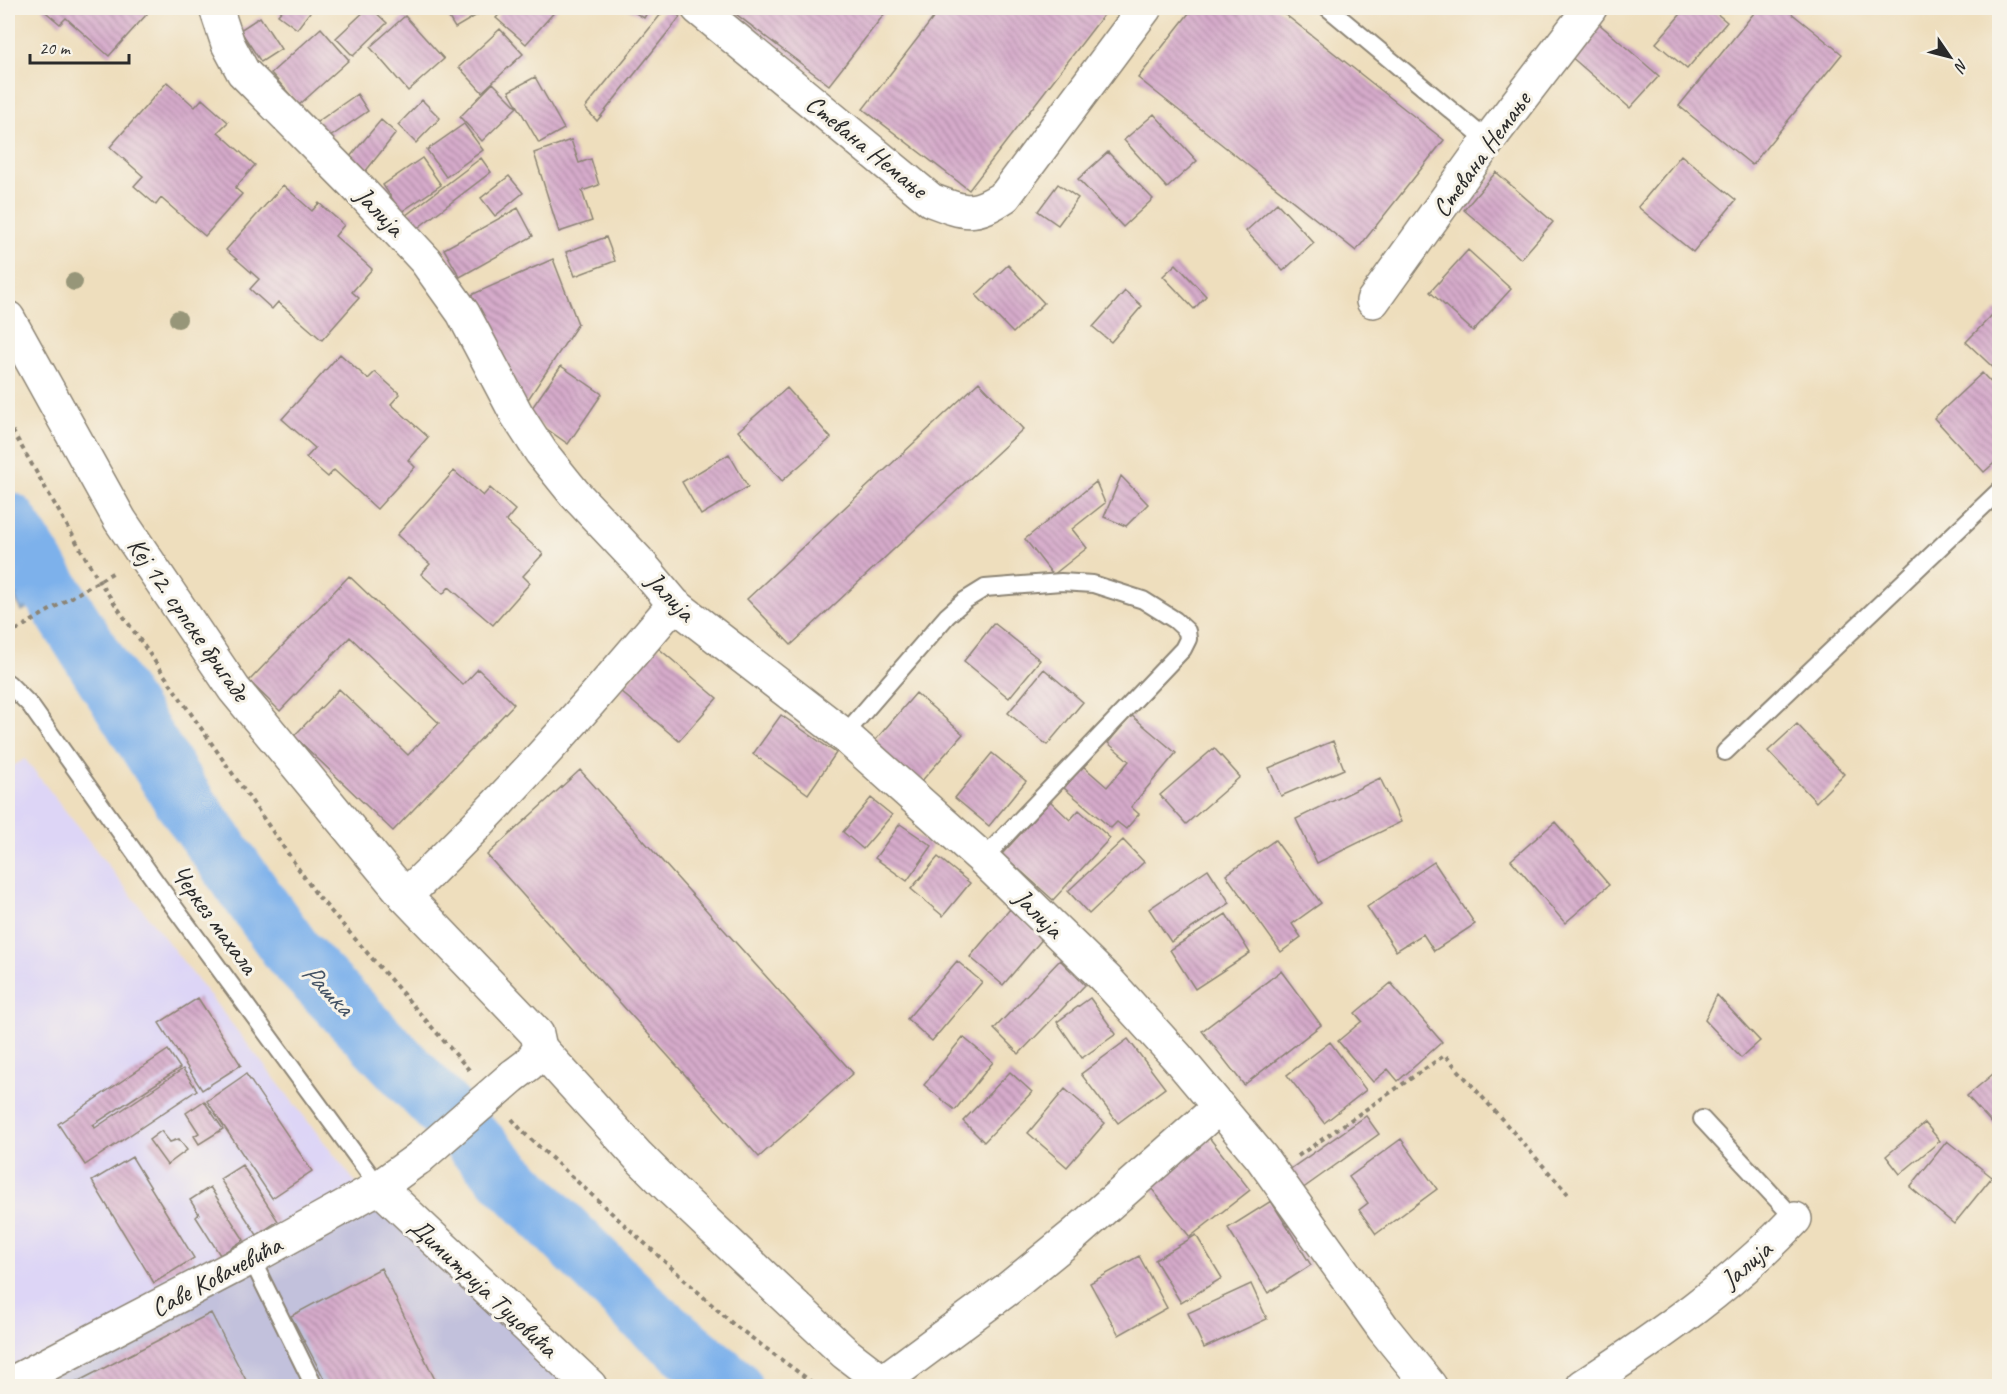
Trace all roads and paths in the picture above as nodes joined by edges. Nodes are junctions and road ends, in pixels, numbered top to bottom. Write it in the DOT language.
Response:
graph roads {
  1 [pos="216,8"];
  2 [pos="698,8"];
  3 [pos="1328,8"];
  4 [pos="1590,8"];
  5 [pos="1141,9"];
  6 [pos="1488,141"];
  7 [pos="1372,301"];
  8 [pos="8,318"];
  9 [pos="8,423"];
  10 [pos="2000,490"];
  11 [pos="143,554"];
  12 [pos="99,581"];
  13 [pos="674,604"];
  14 [pos="8,635"];
  15 [pos="8,683"];
  16 [pos="844,735"];
  17 [pos="1725,752"];
  18 [pos="983,859"];
  19 [pos="405,896"];
  20 [pos="540,1048"];
  21 [pos="477,1079"];
  22 [pos="1219,1107"];
  23 [pos="508,1114"];
  24 [pos="1702,1119"];
  25 [pos="1273,1173"];
  26 [pos="379,1187"];
  27 [pos="1568,1194"];
  28 [pos="1795,1219"];
  29 [pos="251,1258"];
  30 [pos="885,1384"];
  31 [pos="8,1385"];
  32 [pos="314,1386"];
  33 [pos="590,1386"];
  34 [pos="817,1386"];
  35 [pos="1430,1386"];
  36 [pos="1583,1386"];
  1 -- 13 [label="street, Јалија"];
  2 -- 5 [label="street, Стевана Немање"];
  3 -- 6 [label="lane"];
  4 -- 6 [label="street, Стевана Немање"];
  6 -- 7 [label="street, Стевана Немање"];
  8 -- 11 [label="street, Кеј 12. српске бригаде"];
  9 -- 12 [label="path"];
  10 -- 17 [label="lane"];
  11 -- 12 [label="path"];
  11 -- 19 [label="street, Кеј 12. српске бригаде"];
  12 -- 14 [label="path"];
  12 -- 21 [label="path"];
  13 -- 16 [label="street, Јалија"];
  13 -- 19 [label="street"];
  15 -- 26 [label="lane, Черкез махала"];
  16 -- 18 [label="street, Јалија"];
  16 -- 18 [label="lane"];
  18 -- 22 [label="street, Јалија"];
  19 -- 20 [label="street, Кеј 12. српске бригаде"];
  20 -- 26 [label="street, Саве Ковачевића, bridge"];
  20 -- 30 [label="street, Кеј 12. српске бригаде"];
  22 -- 25 [label="street, Јалија"];
  22 -- 30 [label="street"];
  23 -- 34 [label="path"];
  24 -- 28 [label="lane, Јалија"];
  25 -- 27 [label="path"];
  25 -- 35 [label="street, Јалија"];
  26 -- 29 [label="street, Саве Ковачевића"];
  26 -- 33 [label="street, Димитрија Туцовића"];
  28 -- 36 [label="street, Јалија"];
  29 -- 31 [label="street, Саве Ковачевића"];
  29 -- 32 [label="lane"];
}
